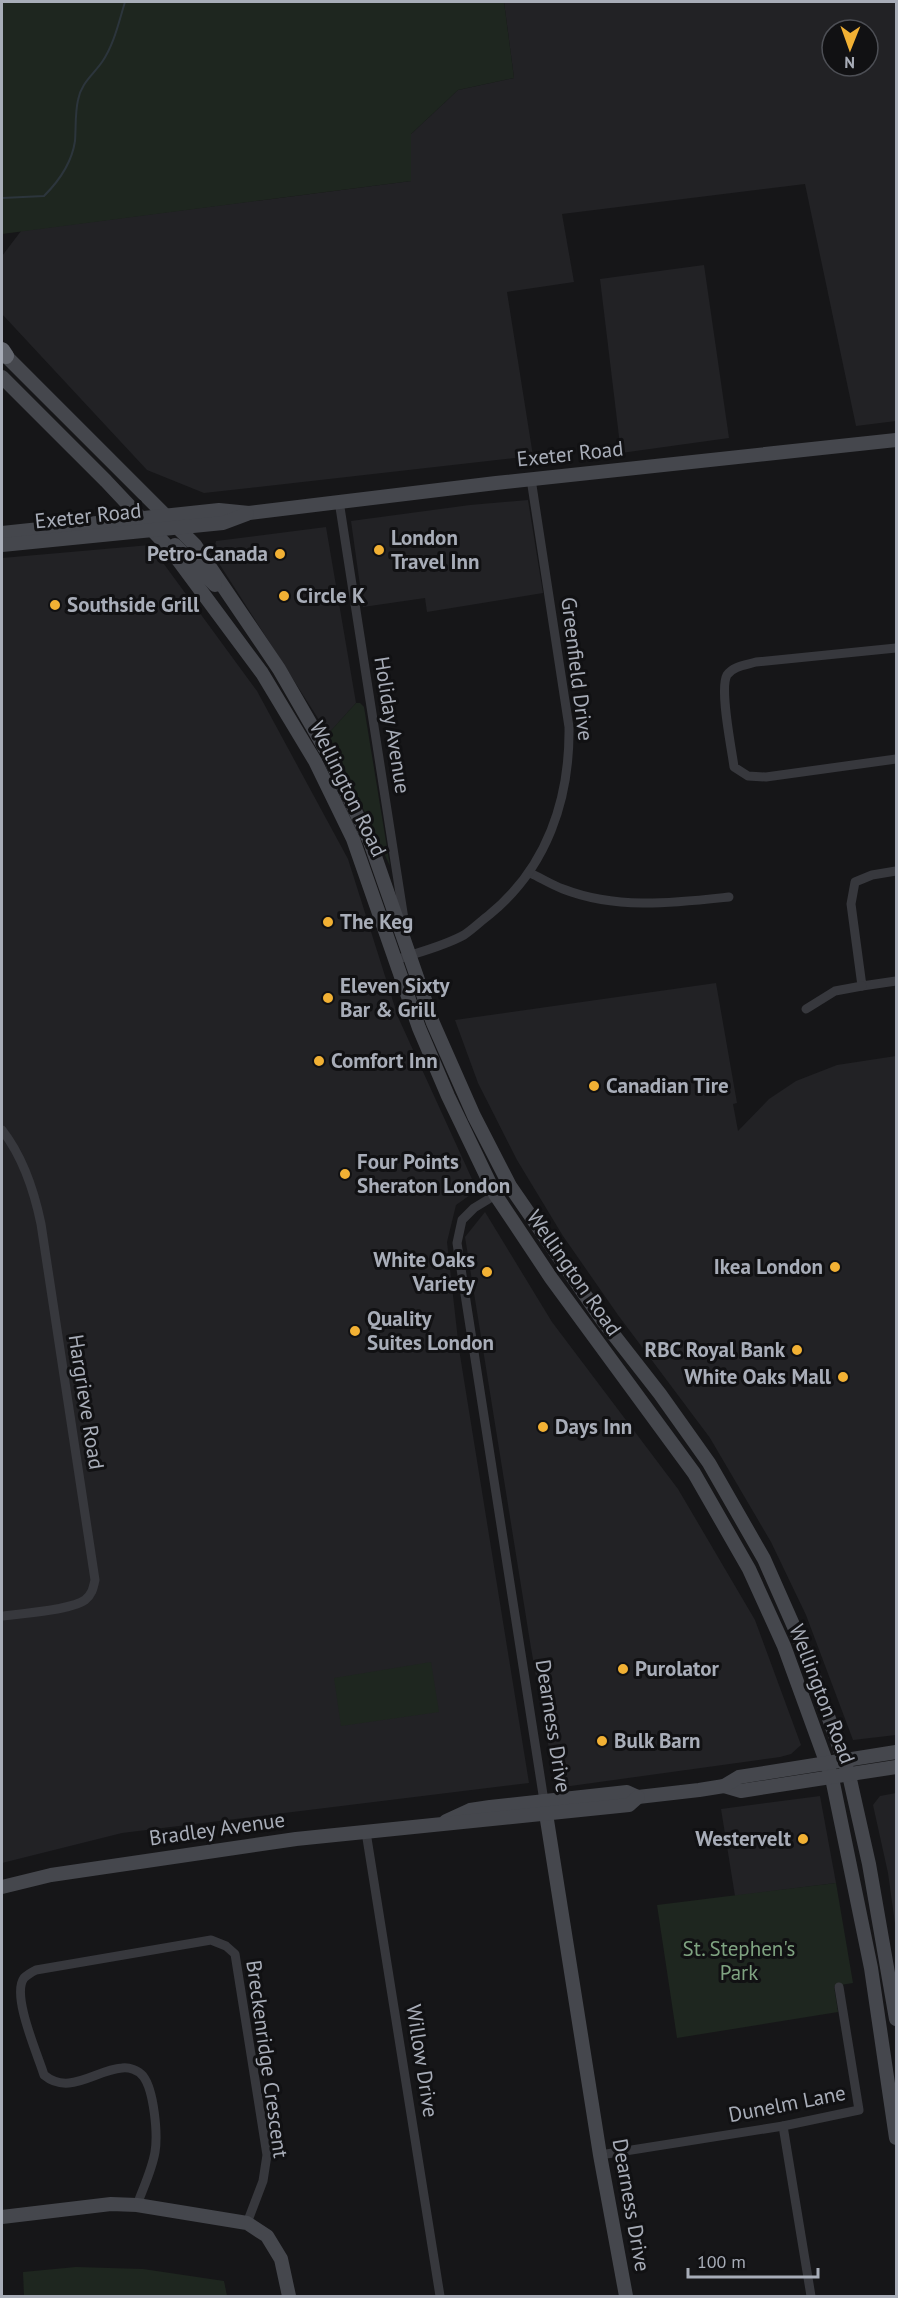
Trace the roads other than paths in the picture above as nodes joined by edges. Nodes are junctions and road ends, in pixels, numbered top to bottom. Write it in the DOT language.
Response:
graph roads {
  1 [pos="3,352"];
  2 [pos="2,377"];
  3 [pos="897,441"];
  4 [pos="531,479"];
  5 [pos="339,501"];
  6 [pos="249,513"];
  7 [pos="167,516"];
  8 [pos="141,518"];
  9 [pos="179,528"];
  10 [pos="156,530"];
  11 [pos="2,532"];
  12 [pos="2,545"];
  13 [pos="245,617"];
  14 [pos="897,648"];
  15 [pos="897,759"];
  16 [pos="897,871"];
  17 [pos="530,873"];
  18 [pos="729,897"];
  19 [pos="409,955"];
  20 [pos="395,960"];
  21 [pos="897,981"];
  22 [pos="862,986"];
  23 [pos="806,1009"];
  24 [pos="2,1130"];
  25 [pos="510,1186"];
  26 [pos="495,1194"];
  27 [pos="713,1470"];
  28 [pos="698,1480"];
  29 [pos="2,1616"];
  30 [pos="897,1752"];
  31 [pos="844,1760"];
  32 [pos="827,1763"];
  33 [pos="897,1767"];
  34 [pos="849,1775"];
  35 [pos="832,1778"];
  36 [pos="724,1786"];
  37 [pos="545,1808"];
  38 [pos="366,1832"];
  39 [pos="2,1887"];
  40 [pos="839,1987"];
  41 [pos="897,2019"];
  42 [pos="783,2126"];
  43 [pos="897,2138"];
  44 [pos="600,2155"];
  45 [pos="137,2205"];
  46 [pos="2,2217"];
  47 [pos="247,2223"];
  48 [pos="290,2296"];
  49 [pos="440,2296"];
  50 [pos="626,2296"];
  51 [pos="811,2296"];
  1 -- 7 [label="main road, Wellington Road"];
  2 -- 8 [label="main road, Wellington Road"];
  3 -- 4 [label="main road, Exeter Road"];
  4 -- 5 [label="main road, Exeter Road"];
  4 -- 17 [label="street, Greenfield Drive"];
  5 -- 6 [label="main road, Exeter Road"];
  5 -- 19 [label="street, Holiday Avenue"];
  6 -- 7 [label="main road, Exeter Road"];
  6 -- 9 [label="main road, Exeter Road"];
  7 -- 8 [label="main road, Exeter Road"];
  7 -- 9 [label="main road, Wellington Road"];
  8 -- 10 [label="main road, Wellington Road"];
  8 -- 11 [label="main road, Exeter Road"];
  9 -- 10 [label="main road, Exeter Road"];
  9 -- 13 [label="main road, Wellington Road"];
  10 -- 12 [label="main road, Exeter Road"];
  10 -- 13 [label="main road"];
  10 -- 20 [label="main road, Wellington Road"];
  13 -- 19 [label="main road, Wellington Road"];
  14 -- 15 [label="street"];
  16 -- 22 [label="street"];
  17 -- 18 [label="street"];
  17 -- 19 [label="street, Greenfield Drive"];
  19 -- 20 [label="street, Greenfield Drive"];
  19 -- 25 [label="main road, Wellington Road"];
  20 -- 26 [label="main road, Wellington Road"];
  21 -- 22 [label="street"];
  22 -- 23 [label="street"];
  24 -- 29 [label="street, Hargrieve Road"];
  25 -- 26 [label="street, Dearness Drive"];
  25 -- 27 [label="main road, Wellington Road"];
  26 -- 28 [label="main road, Wellington Road"];
  26 -- 37 [label="street, Dearness Drive"];
  27 -- 28 [label="main road"];
  27 -- 31 [label="main road, Wellington Road"];
  28 -- 32 [label="main road, Wellington Road"];
  30 -- 31 [label="main road, Bradley Avenue"];
  31 -- 32 [label="main road, Bradley Avenue"];
  31 -- 34 [label="main road, Wellington Road"];
  32 -- 35 [label="main road, Wellington Road"];
  32 -- 36 [label="main road, Bradley Avenue"];
  33 -- 34 [label="main road, Bradley Avenue"];
  34 -- 35 [label="main road, Bradley Avenue"];
  34 -- 41 [label="main road, Wellington Road"];
  35 -- 36 [label="main road, Bradley Avenue"];
  35 -- 43 [label="main road, Wellington Road"];
  36 -- 37 [label="main road, Bradley Avenue"];
  37 -- 38 [label="main road, Bradley Avenue"];
  37 -- 44 [label="main road, Dearness Drive"];
  38 -- 39 [label="main road, Bradley Avenue"];
  38 -- 49 [label="street, Willow Drive"];
  40 -- 42 [label="street, Dunelm Lane"];
  42 -- 44 [label="street, Dunelm Lane"];
  42 -- 51 [label="street"];
  44 -- 50 [label="main road, Dearness Drive"];
  45 -- 46 [label="main road"];
  45 -- 47 [label="main road"];
  45 -- 47 [label="street, Breckenridge Crescent"];
  47 -- 48 [label="main road"];
}
